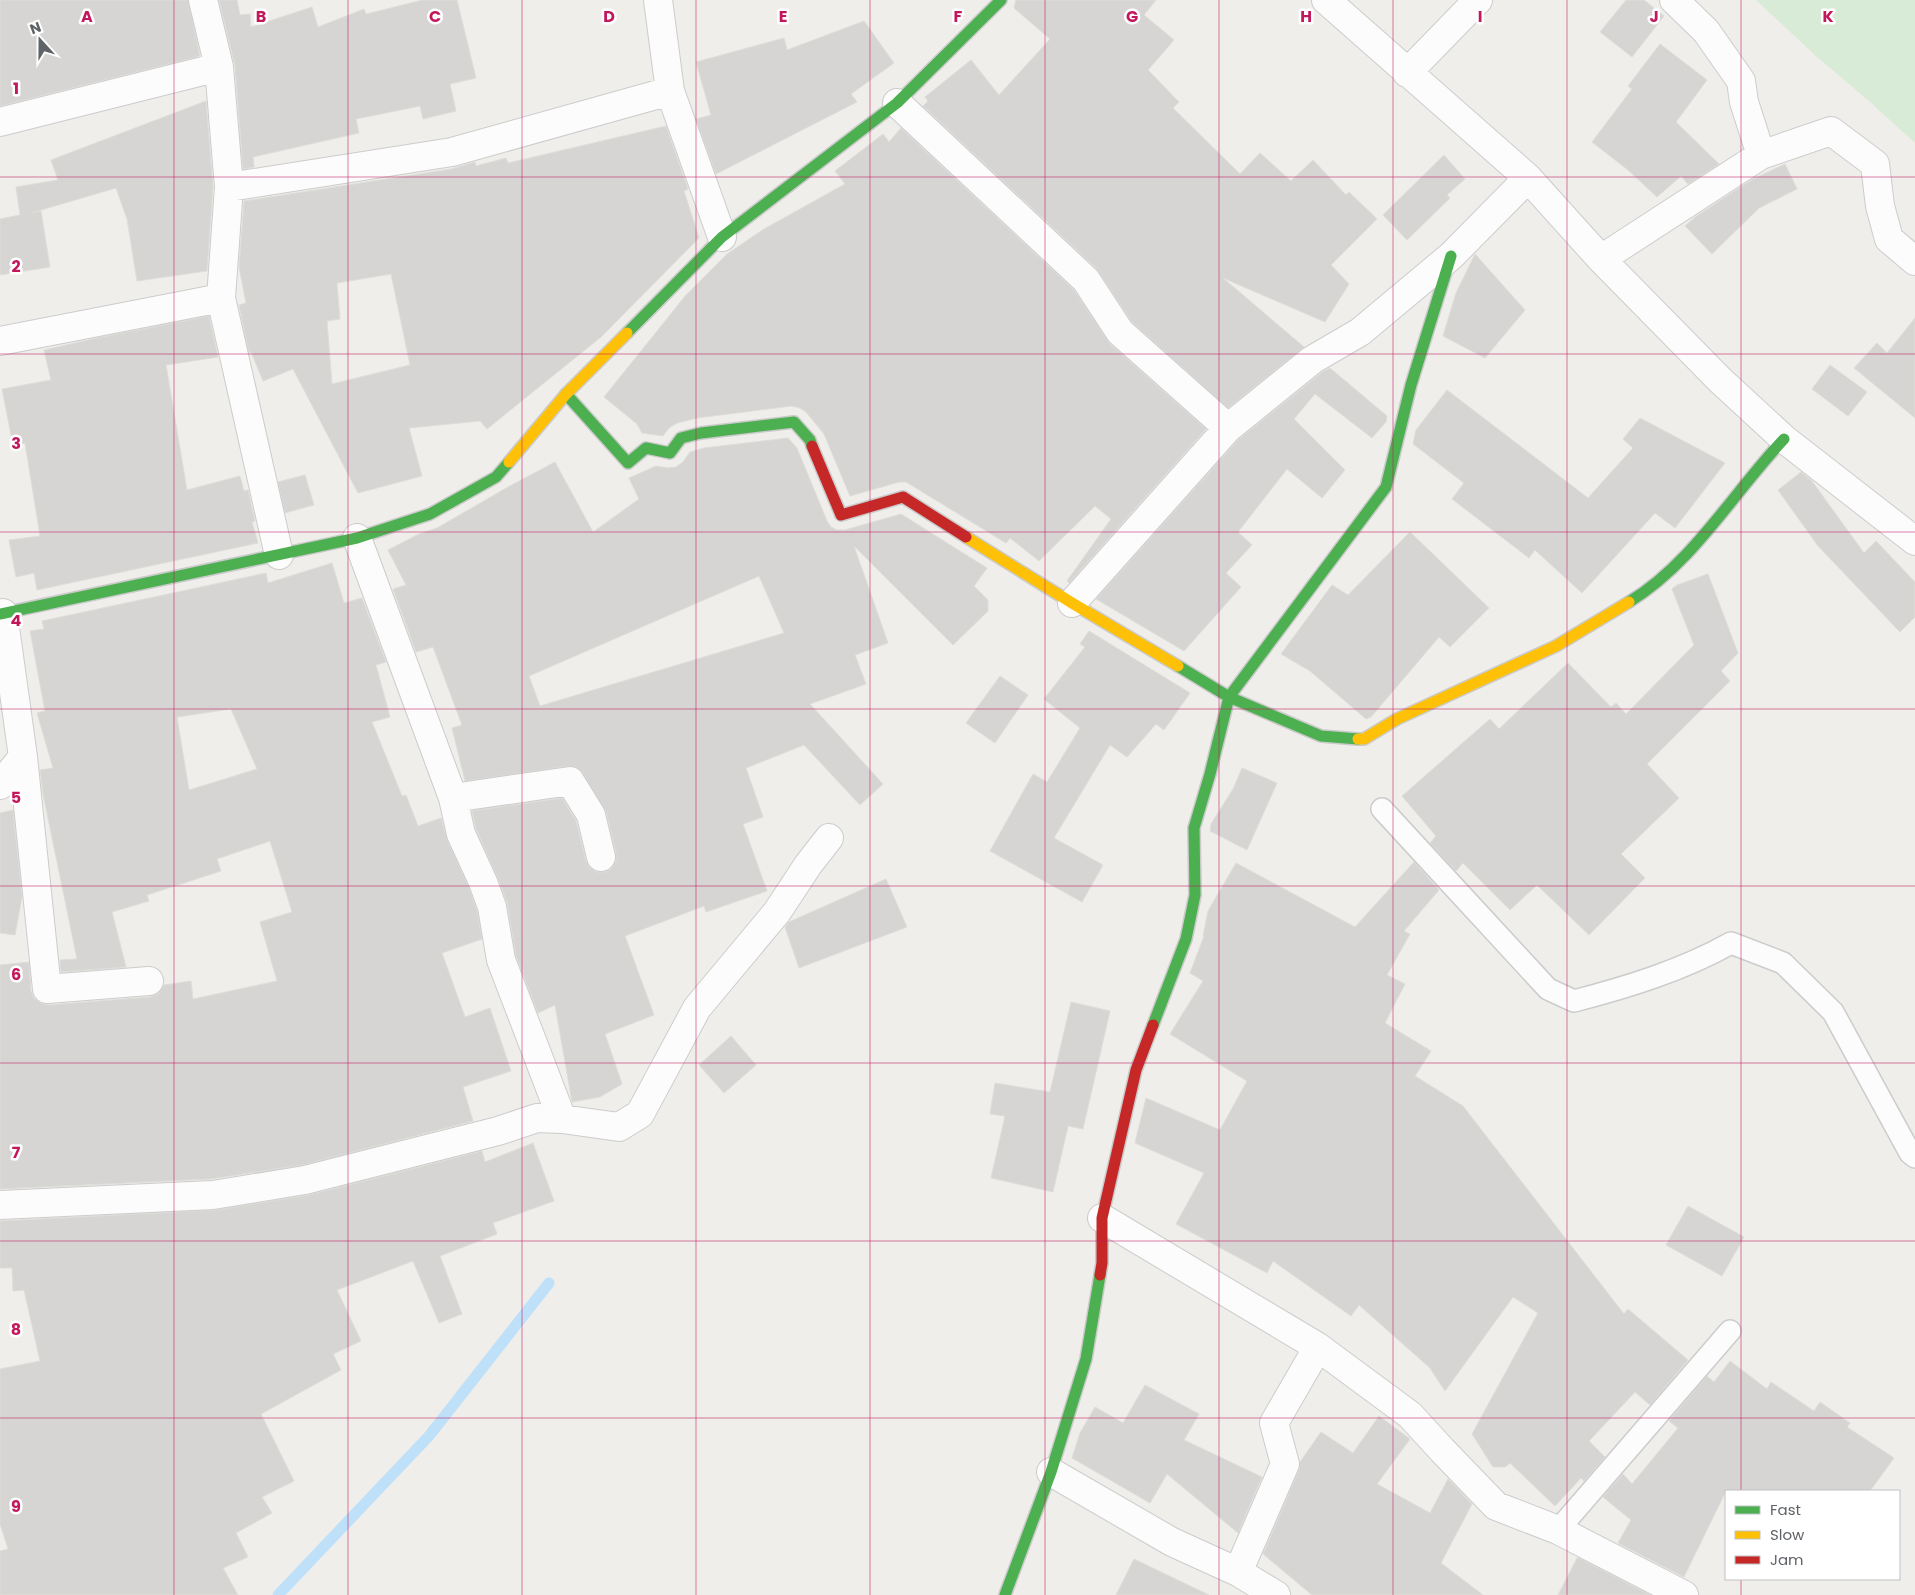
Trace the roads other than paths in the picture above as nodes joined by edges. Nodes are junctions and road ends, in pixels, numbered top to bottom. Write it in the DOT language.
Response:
graph roads {
  1 [pos="204,0"];
  2 [pos="658,0"];
  3 [pos="1001,0"];
  4 [pos="1326,0"];
  5 [pos="1478,0"];
  6 [pos="1674,0"];
  7 [pos="219,67"];
  8 [pos="1408,72"];
  9 [pos="670,91"];
  10 [pos="897,103"];
  11 [pos="0,122"];
  12 [pos="1762,156"];
  13 [pos="1528,178"];
  14 [pos="229,187"];
  15 [pos="722,237"];
  16 [pos="1451,256"];
  17 [pos="1601,260"];
  18 [pos="1915,261"];
  19 [pos="222,298"];
  20 [pos="0,341"];
  21 [pos="566,394"];
  22 [pos="1228,428"];
  23 [pos="1784,439"];
  24 [pos="357,538"];
  25 [pos="1915,541"];
  26 [pos="280,555"];
  27 [pos="1072,604"];
  28 [pos="1,613"];
  29 [pos="1229,697"];
  30 [pos="23,756"];
  31 [pos="0,785"];
  32 [pos="453,798"];
  33 [pos="1382,809"];
  34 [pos="829,838"];
  35 [pos="601,857"];
  36 [pos="149,981"];
  37 [pos="562,1119"];
  38 [pos="1915,1157"];
  39 [pos="0,1205"];
  40 [pos="1102,1218"];
  41 [pos="1730,1331"];
  42 [pos="1318,1347"];
  43 [pos="1051,1472"];
  44 [pos="1558,1530"];
  45 [pos="1238,1572"];
  46 [pos="1005,1595"];
  47 [pos="1276,1595"];
  48 [pos="1684,1595"];
  1 -- 7 [label="street"];
  2 -- 9 [label="street"];
  3 -- 10 [label="street"];
  4 -- 8 [label="street"];
  5 -- 8 [label="street"];
  6 -- 12 [label="street"];
  7 -- 11 [label="street"];
  7 -- 14 [label="street"];
  8 -- 13 [label="street"];
  9 -- 14 [label="street"];
  9 -- 15 [label="street"];
  10 -- 15 [label="street"];
  10 -- 22 [label="street"];
  12 -- 17 [label="street"];
  12 -- 18 [label="street"];
  13 -- 16 [label="street"];
  13 -- 17 [label="street"];
  14 -- 19 [label="street"];
  15 -- 21 [label="street"];
  16 -- 22 [label="street"];
  16 -- 29 [label="street"];
  17 -- 23 [label="street"];
  19 -- 20 [label="street"];
  19 -- 26 [label="street"];
  21 -- 24 [label="street"];
  21 -- 27 [label="street"];
  22 -- 27 [label="street"];
  23 -- 25 [label="street"];
  23 -- 29 [label="street"];
  24 -- 26 [label="street"];
  24 -- 32 [label="street"];
  26 -- 28 [label="street"];
  27 -- 29 [label="street"];
  28 -- 30 [label="street"];
  29 -- 40 [label="street"];
  30 -- 31 [label="street"];
  30 -- 36 [label="street"];
  32 -- 35 [label="street"];
  32 -- 37 [label="street"];
  33 -- 38 [label="lane"];
  34 -- 37 [label="street"];
  37 -- 39 [label="street"];
  40 -- 42 [label="street"];
  40 -- 43 [label="street"];
  41 -- 44 [label="lane"];
  42 -- 44 [label="street"];
  42 -- 45 [label="street"];
  43 -- 45 [label="street"];
  43 -- 46 [label="street"];
  44 -- 48 [label="street"];
  45 -- 47 [label="street"];
}
